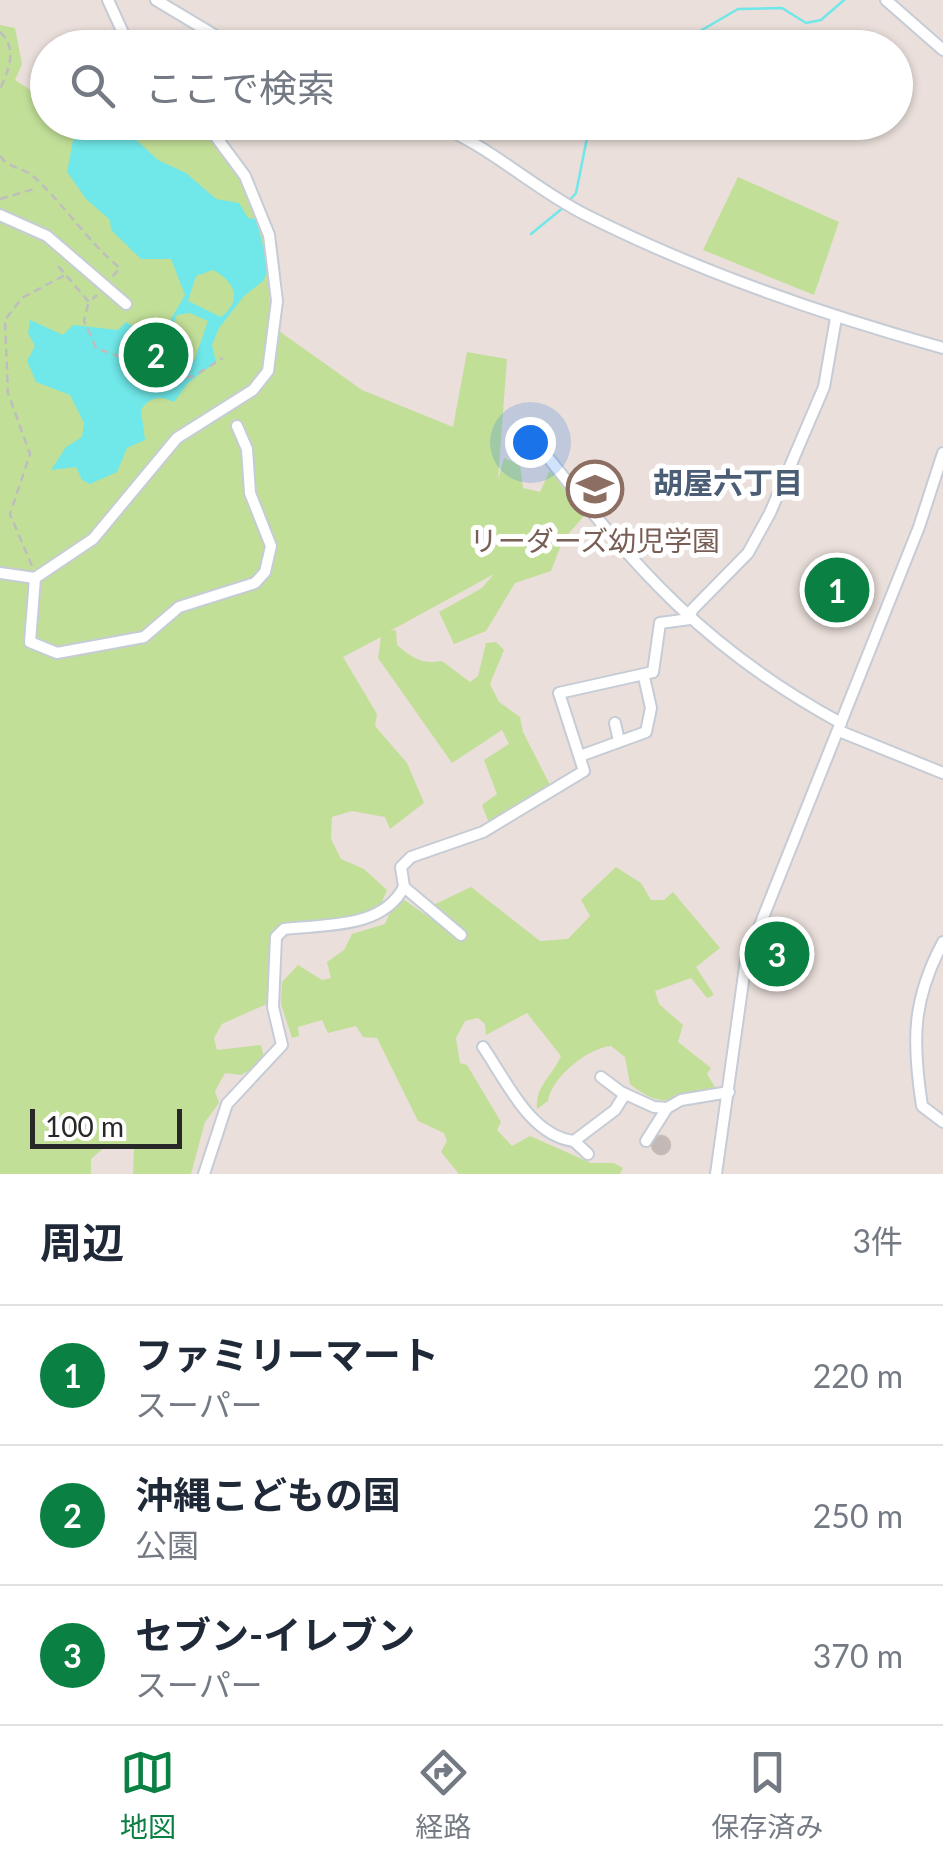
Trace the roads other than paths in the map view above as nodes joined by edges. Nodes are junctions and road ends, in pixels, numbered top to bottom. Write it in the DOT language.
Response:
graph roads {
  1 [pos="108,0"];
  2 [pos="156,0"];
  3 [pos="886,0"];
  4 [pos="122,30"];
  5 [pos="206,30"];
  6 [pos="943,50"];
  7 [pos="218,140"];
  8 [pos="465,140"];
  9 [pos="0,216"];
  10 [pos="126,304"];
  11 [pos="836,318"];
  12 [pos="943,348"];
  13 [pos="237,426"];
  14 [pos="543,451"];
  15 [pos="943,453"];
  16 [pos="0,573"];
  17 [pos="34,578"];
  18 [pos="690,619"];
  19 [pos="644,677"];
  20 [pos="614,722"];
  21 [pos="840,727"];
  22 [pos="619,742"];
  23 [pos="580,756"];
  24 [pos="943,773"];
  25 [pos="404,887"];
  26 [pos="462,935"];
  27 [pos="943,942"];
  28 [pos="483,1047"];
  29 [pos="601,1077"];
  30 [pos="729,1092"];
  31 [pos="625,1094"];
  32 [pos="667,1108"];
  33 [pos="943,1122"];
  34 [pos="574,1141"];
  35 [pos="646,1142"];
  36 [pos="588,1154"];
  37 [pos="204,1174"];
  38 [pos="716,1174"];
  1 -- 4 [label="street"];
  2 -- 5 [label="street"];
  3 -- 6 [label="street"];
  7 -- 17 [label="street"];
  8 -- 11 [label="street"];
  9 -- 10 [label="street"];
  11 -- 12 [label="street"];
  11 -- 18 [label="street"];
  13 -- 17 [label="street"];
  14 -- 18 [label="street"];
  15 -- 21 [label="street"];
  16 -- 17 [label="street"];
  18 -- 19 [label="street"];
  18 -- 21 [label="street"];
  19 -- 22 [label="street"];
  19 -- 23 [label="street"];
  20 -- 22 [label="street"];
  21 -- 24 [label="street"];
  21 -- 30 [label="street"];
  22 -- 23 [label="street"];
  23 -- 25 [label="street"];
  25 -- 26 [label="street"];
  25 -- 37 [label="street"];
  27 -- 33 [label="street"];
  28 -- 34 [label="street"];
  29 -- 31 [label="street"];
  30 -- 32 [label="street"];
  30 -- 38 [label="street"];
  31 -- 32 [label="street"];
  31 -- 34 [label="street"];
  32 -- 35 [label="street"];
  34 -- 36 [label="street"];
}
